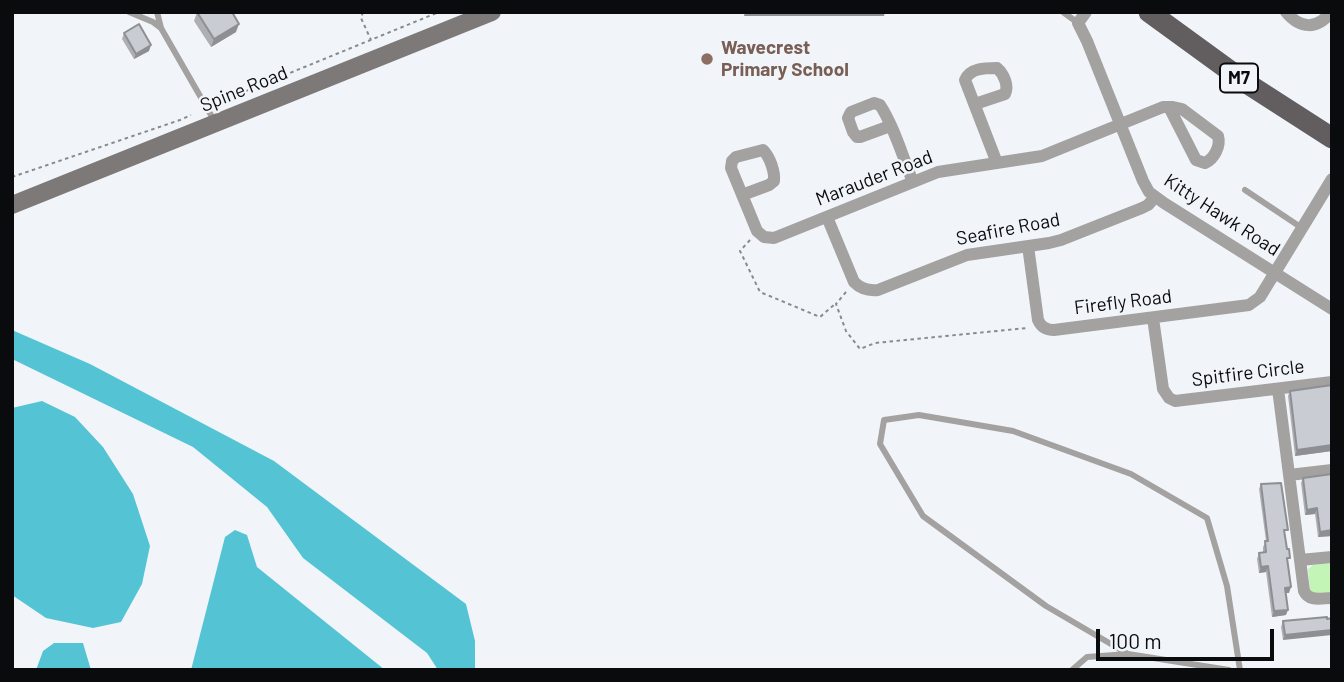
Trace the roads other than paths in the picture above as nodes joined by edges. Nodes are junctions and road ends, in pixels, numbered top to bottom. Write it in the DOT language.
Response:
graph roads {
  1 [pos="129,12"];
  2 [pos="146,12"];
  3 [pos="157,12"];
  4 [pos="492,12"];
  5 [pos="1063,12"];
  6 [pos="1086,12"];
  7 [pos="1149,12"];
  8 [pos="1286,12"];
  9 [pos="1331,12"];
  10 [pos="153,22"];
  11 [pos="1078,23"];
  12 [pos="161,28"];
  13 [pos="975,104"];
  14 [pos="1169,107"];
  15 [pos="216,123"];
  16 [pos="1120,124"];
  17 [pos="890,126"];
  18 [pos="1332,138"];
  19 [pos="997,163"];
  20 [pos="1332,179"];
  21 [pos="913,182"];
  22 [pos="1245,190"];
  23 [pos="742,195"];
  24 [pos="1156,197"];
  25 [pos="12,205"];
  26 [pos="827,216"];
  27 [pos="1302,228"];
  28 [pos="1028,246"];
  29 [pos="1275,273"];
  30 [pos="1332,309"];
  31 [pos="1153,318"];
  32 [pos="1332,382"];
  33 [pos="1278,389"];
  34 [pos="1332,470"];
  35 [pos="1289,475"];
  36 [pos="1332,557"];
  37 [pos="1300,560"];
  38 [pos="1332,598"];
  39 [pos="1128,654"];
  40 [pos="1072,670"];
  41 [pos="1229,670"];
  42 [pos="1240,670"];
  1 -- 10 [label="lane"];
  2 -- 10 [label="lane"];
  3 -- 12 [label="lane"];
  4 -- 15 [label="main road, Spine Road"];
  5 -- 11 [label="lane"];
  6 -- 11 [label="street"];
  7 -- 18 [label="main road, M7"];
  8 -- 9 [label="street"];
  10 -- 12 [label="lane"];
  11 -- 16 [label="street, Kitty Hawk Road"];
  12 -- 15 [label="lane"];
  13 -- 19 [label="street"];
  14 -- 14 [label="street"];
  14 -- 16 [label="street, Marauder Road"];
  15 -- 25 [label="main road, Spine Road"];
  16 -- 19 [label="street, Marauder Road"];
  16 -- 24 [label="street, Kitty Hawk Road"];
  17 -- 21 [label="street"];
  19 -- 21 [label="street, Marauder Road"];
  20 -- 27 [label="street, Firefly Road"];
  21 -- 26 [label="street, Marauder Road"];
  22 -- 27 [label="lane"];
  23 -- 26 [label="street, Marauder Road"];
  24 -- 28 [label="street, Seafire Road"];
  24 -- 29 [label="street, Kitty Hawk Road"];
  26 -- 28 [label="street, Seafire Road"];
  27 -- 29 [label="street, Firefly Road"];
  28 -- 31 [label="street, Firefly Road"];
  29 -- 30 [label="street, Kitty Hawk Road"];
  29 -- 31 [label="street, Firefly Road"];
  31 -- 33 [label="street, Spitfire Circle"];
  32 -- 33 [label="street, Spitfire Circle"];
  33 -- 35 [label="street"];
  34 -- 35 [label="street"];
  35 -- 37 [label="street"];
  36 -- 37 [label="street"];
  37 -- 38 [label="street"];
  39 -- 40 [label="lane"];
  39 -- 41 [label="lane"];
  39 -- 42 [label="lane"];
}
